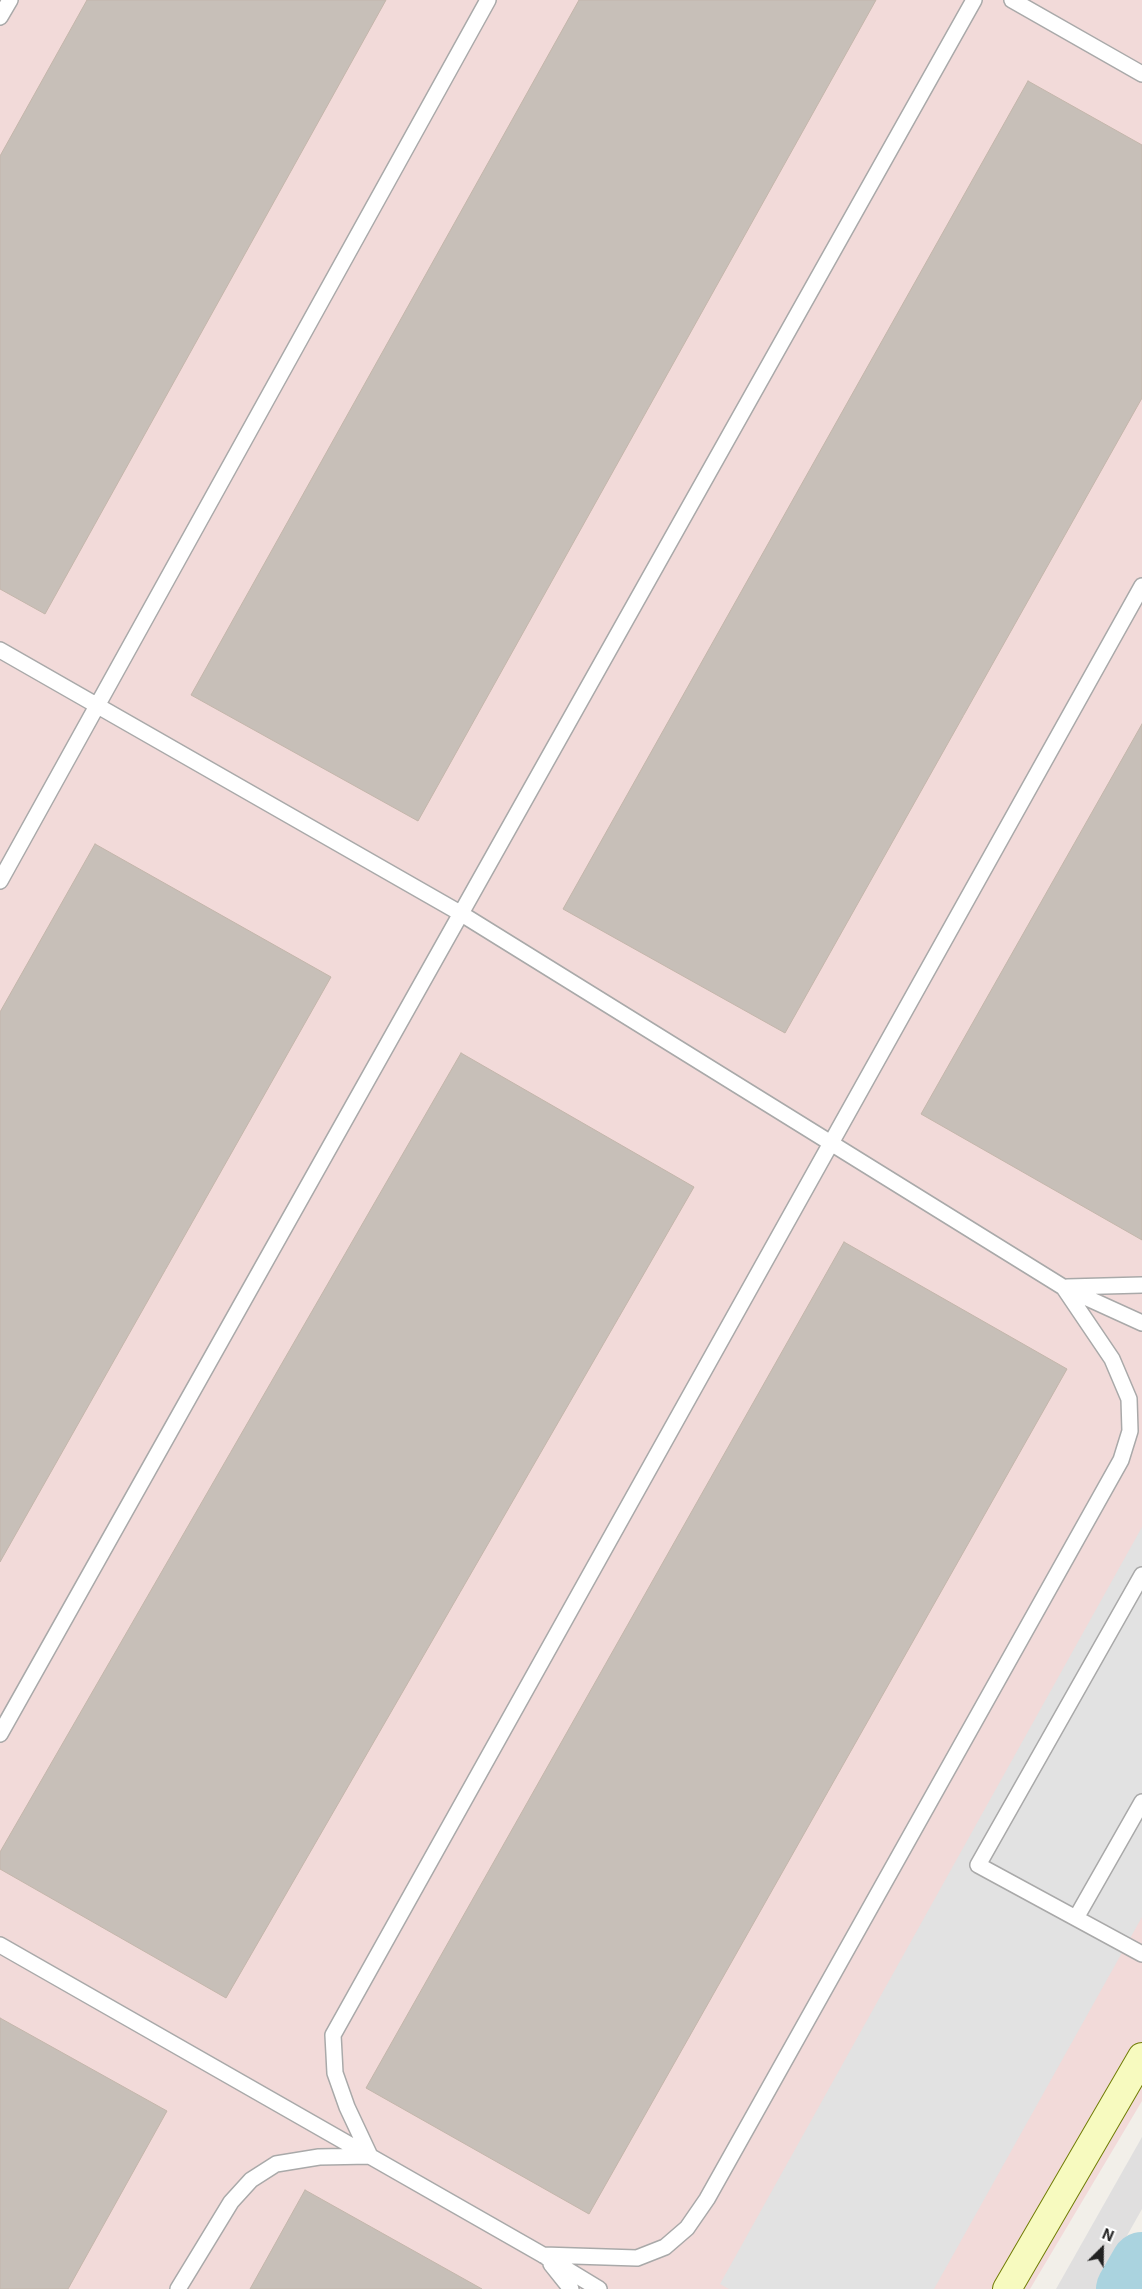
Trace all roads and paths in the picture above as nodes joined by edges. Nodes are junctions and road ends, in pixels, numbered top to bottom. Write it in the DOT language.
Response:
graph roads {
  1 [pos="10,0"];
  2 [pos="488,0"];
  3 [pos="974,0"];
  4 [pos="1012,0"];
  5 [pos="0,17"];
  6 [pos="1142,74"];
  7 [pos="1142,586"];
  8 [pos="0,650"];
  9 [pos="97,706"];
  10 [pos="0,881"];
  11 [pos="460,913"];
  12 [pos="832,1142"];
  13 [pos="1142,1285"];
  14 [pos="1063,1287"];
  15 [pos="1142,1323"];
  16 [pos="1142,1575"];
  17 [pos="0,1734"];
  18 [pos="1142,1802"];
  19 [pos="1076,1918"];
  20 [pos="0,1945"];
  21 [pos="1142,1954"];
  22 [pos="1142,2057"];
  23 [pos="370,2156"];
  24 [pos="543,2255"];
  25 [pos="178,2289"];
  26 [pos="571,2289"];
  27 [pos="599,2289"];
  28 [pos="1007,2289"];
  1 -- 5 [label="lane"];
  2 -- 9 [label="lane"];
  3 -- 11 [label="lane"];
  4 -- 6 [label="lane"];
  7 -- 12 [label="lane"];
  8 -- 9 [label="lane"];
  9 -- 10 [label="lane"];
  9 -- 11 [label="lane"];
  11 -- 12 [label="lane"];
  11 -- 17 [label="lane"];
  12 -- 14 [label="lane"];
  12 -- 23 [label="lane"];
  13 -- 14 [label="lane"];
  14 -- 15 [label="lane"];
  14 -- 24 [label="lane"];
  16 -- 19 [label="lane"];
  18 -- 19 [label="lane"];
  19 -- 21 [label="lane"];
  20 -- 23 [label="lane"];
  22 -- 28 [label="street"];
  23 -- 24 [label="lane"];
  23 -- 25 [label="lane"];
  24 -- 26 [label="lane"];
  24 -- 27 [label="lane"];
}
